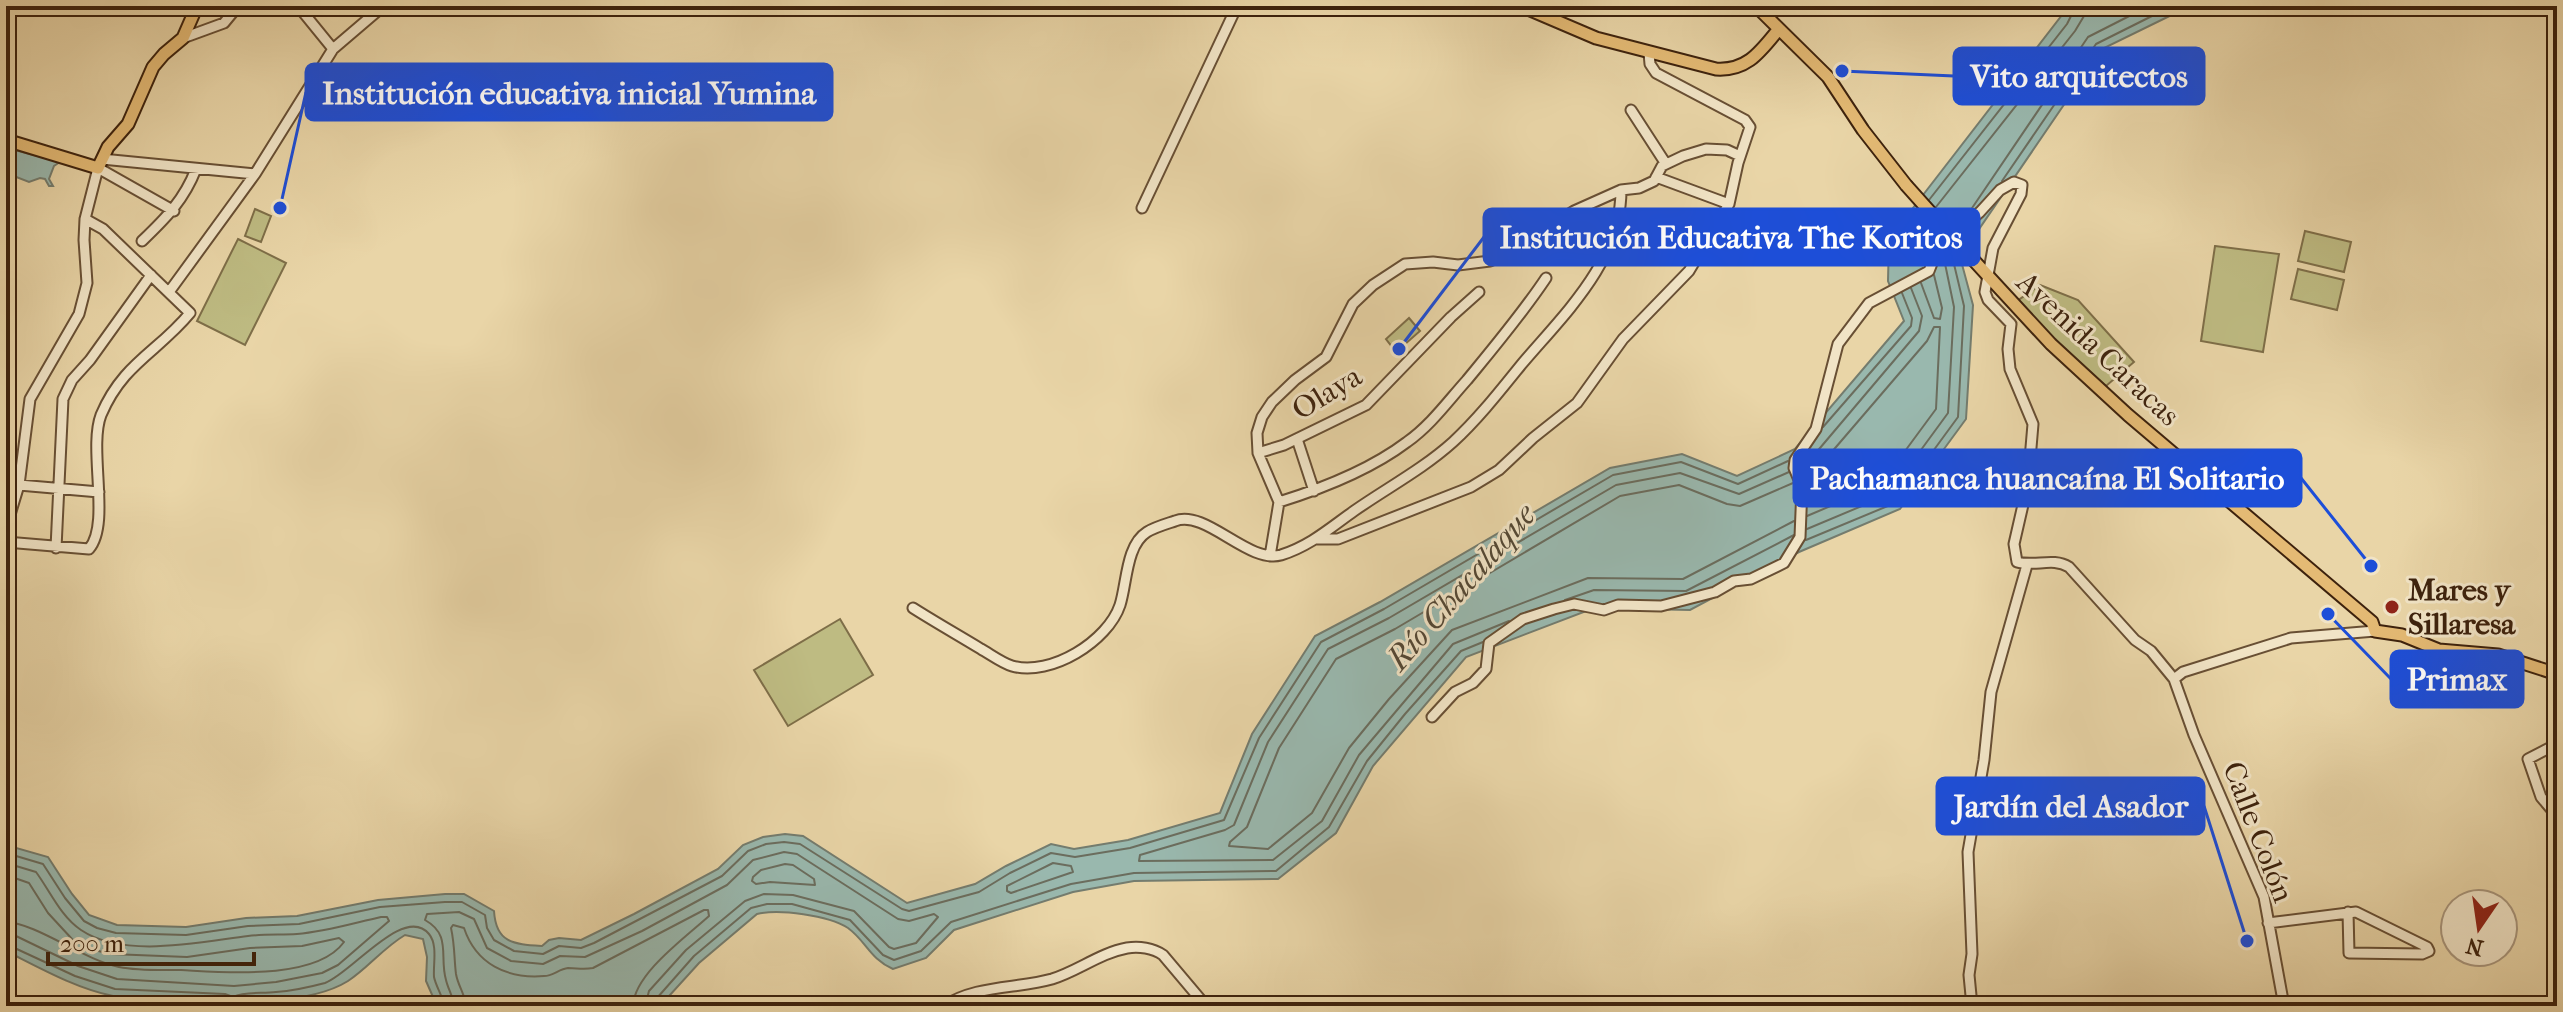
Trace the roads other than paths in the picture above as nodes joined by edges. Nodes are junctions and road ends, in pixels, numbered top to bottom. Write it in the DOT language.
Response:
graph roads {
  1 [pos="197,6"];
  2 [pos="238,6"];
  3 [pos="298,6"];
  4 [pos="1237,6"];
  5 [pos="1521,6"];
  6 [pos="1756,6"];
  7 [pos="381,8"];
  8 [pos="1778,30"];
  9 [pos="183,38"];
  10 [pos="333,49"];
  11 [pos="1649,53"];
  12 [pos="1631,110"];
  13 [pos="6,140"];
  14 [pos="1740,156"];
  15 [pos="100,164"];
  16 [pos="1666,164"];
  17 [pos="196,169"];
  18 [pos="255,174"];
  19 [pos="1656,177"];
  20 [pos="1621,190"];
  21 [pos="1729,204"];
  22 [pos="1142,208"];
  23 [pos="174,211"];
  24 [pos="85,219"];
  25 [pos="142,241"];
  26 [pos="151,275"];
  27 [pos="1546,278"];
  28 [pos="1989,278"];
  29 [pos="169,292"];
  30 [pos="1479,292"];
  31 [pos="1297,439"];
  32 [pos="1258,453"];
  33 [pos="19,485"];
  34 [pos="58,488"];
  35 [pos="1314,491"];
  36 [pos="99,492"];
  37 [pos="1279,502"];
  38 [pos="6,528"];
  39 [pos="1318,539"];
  40 [pos="6,542"];
  41 [pos="56,548"];
  42 [pos="1270,556"];
  43 [pos="2027,565"];
  44 [pos="913,608"];
  45 [pos="2375,631"];
  46 [pos="2557,674"];
  47 [pos="2174,679"];
  48 [pos="1432,717"];
  49 [pos="2557,744"];
  50 [pos="2557,816"];
  51 [pos="2348,912"];
  52 [pos="2268,923"];
  53 [pos="944,1006"];
  54 [pos="1206,1006"];
  55 [pos="1972,1006"];
  56 [pos="2284,1006"];
  1 -- 9 [label="main road"];
  2 -- 9 [label="street"];
  3 -- 10 [label="street"];
  4 -- 22 [label="street"];
  5 -- 11 [label="main road"];
  6 -- 8 [label="main road, Avenida Caracas"];
  7 -- 10 [label="street"];
  8 -- 11 [label="main road"];
  8 -- 28 [label="main road, Avenida Caracas, bridge"];
  9 -- 15 [label="main road"];
  10 -- 18 [label="street"];
  11 -- 14 [label="street"];
  12 -- 16 [label="street"];
  13 -- 15 [label="main road"];
  14 -- 16 [label="street"];
  14 -- 21 [label="street"];
  15 -- 17 [label="street"];
  15 -- 23 [label="street"];
  15 -- 24 [label="street"];
  16 -- 19 [label="street"];
  17 -- 18 [label="street"];
  17 -- 23 [label="street"];
  18 -- 29 [label="street"];
  19 -- 20 [label="street"];
  19 -- 21 [label="street"];
  20 -- 32 [label="street"];
  20 -- 39 [label="street"];
  21 -- 39 [label="street"];
  23 -- 25 [label="street"];
  24 -- 26 [label="street"];
  24 -- 33 [label="street"];
  26 -- 29 [label="street"];
  26 -- 34 [label="street"];
  27 -- 35 [label="street"];
  28 -- 43 [label="street"];
  28 -- 45 [label="main road, Avenida Caracas"];
  28 -- 48 [label="street"];
  29 -- 36 [label="street"];
  30 -- 31 [label="street, Olaya"];
  31 -- 32 [label="street, Olaya"];
  31 -- 35 [label="street"];
  32 -- 37 [label="street"];
  33 -- 34 [label="street"];
  33 -- 38 [label="street"];
  34 -- 36 [label="street"];
  34 -- 41 [label="street"];
  35 -- 37 [label="street"];
  36 -- 41 [label="street"];
  37 -- 42 [label="street"];
  39 -- 42 [label="street"];
  40 -- 41 [label="street"];
  42 -- 44 [label="street"];
  43 -- 47 [label="street"];
  43 -- 55 [label="street"];
  45 -- 46 [label="main road"];
  45 -- 47 [label="street"];
  47 -- 52 [label="street, Calle Colón"];
  49 -- 50 [label="street"];
  51 -- 51 [label="street"];
  51 -- 52 [label="street"];
  52 -- 56 [label="street, Calle Colón"];
  53 -- 54 [label="street"];
}
